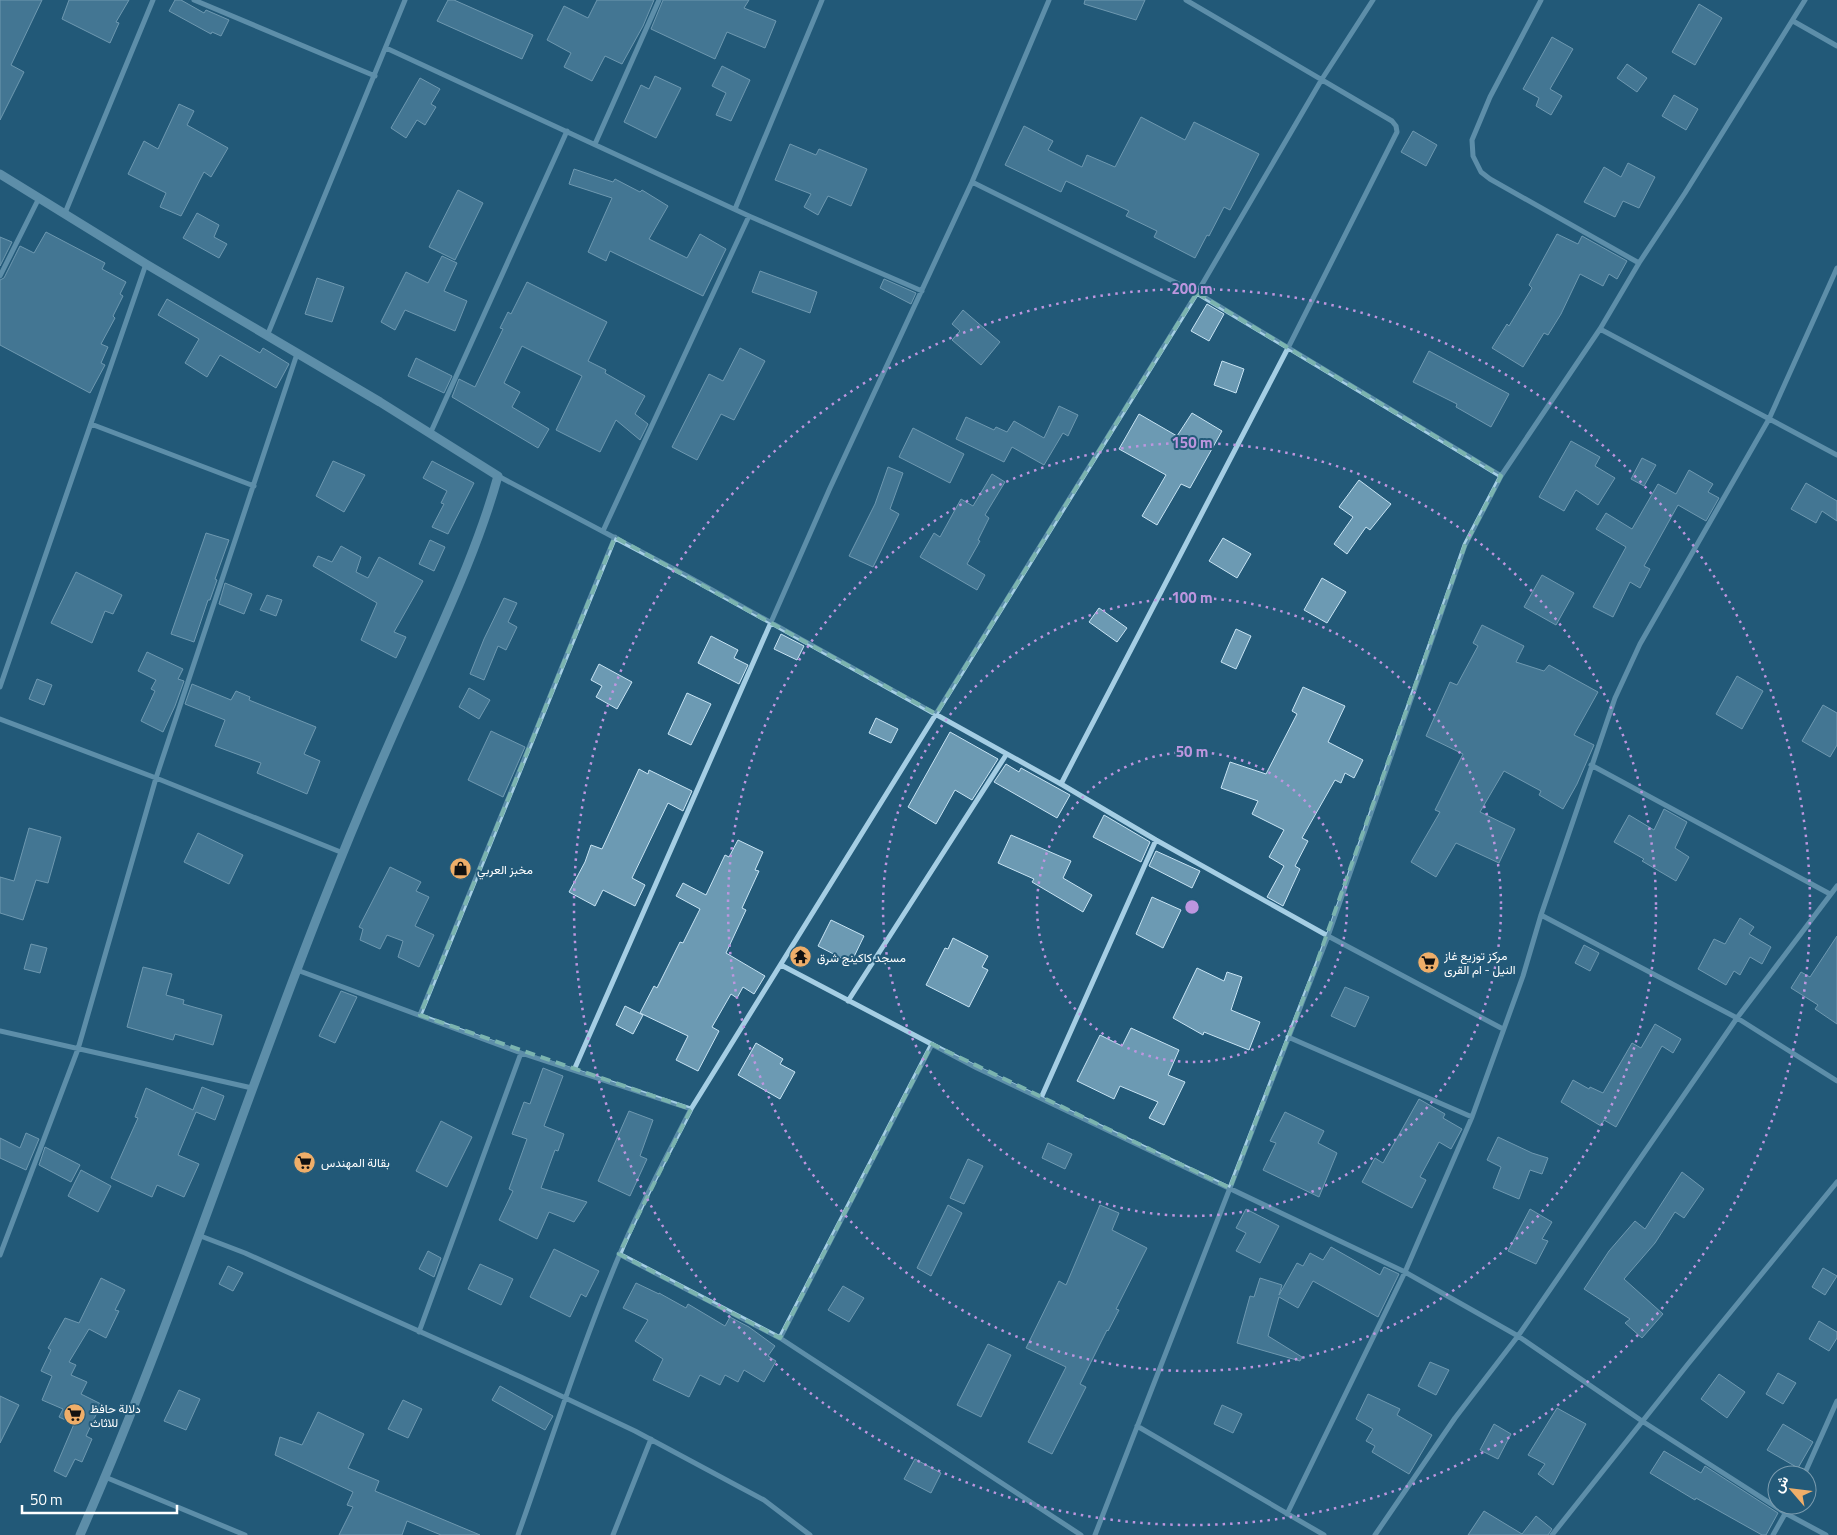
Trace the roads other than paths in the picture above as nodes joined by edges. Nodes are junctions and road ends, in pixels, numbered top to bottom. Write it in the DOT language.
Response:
graph roads {
  1 [pos="153,0"];
  2 [pos="194,0"];
  3 [pos="406,0"];
  4 [pos="659,0"];
  5 [pos="822,0"];
  6 [pos="1049,0"];
  7 [pos="1186,0"];
  8 [pos="1373,0"];
  9 [pos="1541,0"];
  10 [pos="1805,0"];
  11 [pos="1793,21"];
  12 [pos="1837,46"];
  13 [pos="386,48"];
  14 [pos="375,76"];
  15 [pos="1322,79"];
  16 [pos="567,131"];
  17 [pos="595,144"];
  18 [pos="0,174"];
  19 [pos="972,182"];
  20 [pos="39,198"];
  21 [pos="735,209"];
  22 [pos="65,213"];
  23 [pos="749,216"];
  24 [pos="1639,263"];
  25 [pos="146,264"];
  26 [pos="1837,268"];
  27 [pos="0,276"];
  28 [pos="922,291"];
  29 [pos="1197,293"];
  30 [pos="1600,329"];
  31 [pos="267,336"];
  32 [pos="1288,348"];
  33 [pos="297,354"];
  34 [pos="1769,419"];
  35 [pos="91,424"];
  36 [pos="430,434"];
  37 [pos="1837,456"];
  38 [pos="498,476"];
  39 [pos="1501,476"];
  40 [pos="254,486"];
  41 [pos="603,531"];
  42 [pos="615,537"];
  43 [pos="771,622"];
  44 [pos="0,687"];
  45 [pos="936,714"];
  46 [pos="0,719"];
  47 [pos="1006,754"];
  48 [pos="1591,765"];
  49 [pos="156,778"];
  50 [pos="1061,784"];
  51 [pos="1156,840"];
  52 [pos="343,853"];
  53 [pos="1837,886"];
  54 [pos="1830,894"];
  55 [pos="1541,914"];
  56 [pos="1328,936"];
  57 [pos="781,965"];
  58 [pos="297,970"];
  59 [pos="848,1001"];
  60 [pos="420,1015"];
  61 [pos="1737,1018"];
  62 [pos="1503,1029"];
  63 [pos="0,1031"];
  64 [pos="1288,1037"];
  65 [pos="932,1044"];
  66 [pos="78,1049"];
  67 [pos="521,1053"];
  68 [pos="574,1070"];
  69 [pos="1837,1081"];
  70 [pos="252,1088"];
  71 [pos="1041,1098"];
  72 [pos="691,1109"];
  73 [pos="1472,1117"];
  74 [pos="1837,1182"];
  75 [pos="1230,1188"];
  76 [pos="198,1235"];
  77 [pos="619,1254"];
  78 [pos="0,1255"];
  79 [pos="1405,1272"];
  80 [pos="419,1332"];
  81 [pos="1518,1336"];
  82 [pos="780,1338"];
  83 [pos="566,1399"];
  84 [pos="1837,1401"];
  85 [pos="1642,1421"];
  86 [pos="1137,1426"];
  87 [pos="651,1439"];
  88 [pos="1808,1465"];
  89 [pos="105,1477"];
  90 [pos="1767,1501"];
  91 [pos="1287,1514"];
  92 [pos="1786,1515"];
  93 [pos="1789,1515"];
  94 [pos="80,1535"];
  95 [pos="245,1535"];
  96 [pos="518,1535"];
  97 [pos="613,1535"];
  98 [pos="810,1535"];
  99 [pos="1081,1535"];
  100 [pos="1095,1535"];
  101 [pos="1324,1535"];
  102 [pos="1375,1535"];
  103 [pos="1552,1535"];
  104 [pos="1772,1535"];
  105 [pos="1826,1535"];
  1 -- 22 [label="street"];
  2 -- 14 [label="street"];
  3 -- 13 [label="street"];
  4 -- 17 [label="street"];
  5 -- 21 [label="street"];
  6 -- 19 [label="street"];
  7 -- 15 [label="street"];
  8 -- 15 [label="street"];
  9 -- 24 [label="street"];
  10 -- 11 [label="street"];
  11 -- 12 [label="street"];
  11 -- 24 [label="street"];
  13 -- 14 [label="street"];
  13 -- 16 [label="street"];
  14 -- 31 [label="street"];
  15 -- 29 [label="street"];
  15 -- 32 [label="street"];
  16 -- 17 [label="street"];
  16 -- 36 [label="street"];
  17 -- 21 [label="street"];
  18 -- 20 [label="street"];
  19 -- 28 [label="street"];
  19 -- 29 [label="street"];
  20 -- 22 [label="street"];
  20 -- 27 [label="street"];
  21 -- 23 [label="street"];
  22 -- 25 [label="street"];
  23 -- 28 [label="street"];
  23 -- 41 [label="street"];
  24 -- 30 [label="street"];
  25 -- 31 [label="street"];
  25 -- 35 [label="street"];
  26 -- 34 [label="street"];
  28 -- 43 [label="street"];
  29 -- 32 [label="street"];
  29 -- 45 [label="street"];
  30 -- 34 [label="street"];
  30 -- 39 [label="street"];
  31 -- 33 [label="street"];
  32 -- 39 [label="street"];
  32 -- 50 [label="street"];
  33 -- 36 [label="street"];
  33 -- 40 [label="street"];
  34 -- 37 [label="street"];
  34 -- 48 [label="street"];
  35 -- 40 [label="street"];
  35 -- 44 [label="street"];
  36 -- 38 [label="street"];
  38 -- 41 [label="street"];
  38 -- 52 [label="street"];
  39 -- 56 [label="street"];
  40 -- 49 [label="street"];
  41 -- 42 [label="street"];
  42 -- 43 [label="street"];
  42 -- 60 [label="street"];
  43 -- 45 [label="street"];
  43 -- 68 [label="street"];
  45 -- 47 [label="street"];
  45 -- 57 [label="street"];
  46 -- 49 [label="street"];
  47 -- 50 [label="street"];
  47 -- 59 [label="street"];
  48 -- 54 [label="street"];
  48 -- 55 [label="street"];
  49 -- 52 [label="street"];
  49 -- 66 [label="street"];
  50 -- 51 [label="street"];
  51 -- 56 [label="street"];
  51 -- 71 [label="street"];
  52 -- 58 [label="street"];
  53 -- 54 [label="street"];
  54 -- 61 [label="street"];
  55 -- 61 [label="street"];
  55 -- 62 [label="street"];
  56 -- 62 [label="street"];
  56 -- 64 [label="street"];
  57 -- 59 [label="street"];
  57 -- 72 [label="street"];
  58 -- 60 [label="street"];
  58 -- 70 [label="street"];
  59 -- 65 [label="street"];
  60 -- 67 [label="street"];
  61 -- 69 [label="street"];
  61 -- 81 [label="street"];
  62 -- 73 [label="street"];
  63 -- 66 [label="street"];
  64 -- 73 [label="street"];
  64 -- 75 [label="street"];
  65 -- 71 [label="street"];
  65 -- 82 [label="street"];
  66 -- 70 [label="street"];
  66 -- 78 [label="street"];
  67 -- 68 [label="street"];
  67 -- 80 [label="street"];
  68 -- 72 [label="street"];
  70 -- 76 [label="street"];
  71 -- 75 [label="street"];
  72 -- 77 [label="street"];
  73 -- 79 [label="street"];
  74 -- 85 [label="street"];
  75 -- 79 [label="street"];
  75 -- 86 [label="street"];
  76 -- 80 [label="street"];
  76 -- 89 [label="street"];
  77 -- 82 [label="street"];
  77 -- 83 [label="street"];
  79 -- 81 [label="street"];
  79 -- 91 [label="street"];
  80 -- 83 [label="street"];
  81 -- 85 [label="street"];
  81 -- 102 [label="street"];
  82 -- 99 [label="street"];
  83 -- 87 [label="street"];
  83 -- 96 [label="street"];
  84 -- 88 [label="street"];
  85 -- 90 [label="street"];
  85 -- 103 [label="street"];
  86 -- 91 [label="street"];
  86 -- 100 [label="street"];
  87 -- 97 [label="street"];
  87 -- 98 [label="street"];
  89 -- 94 [label="street"];
  89 -- 95 [label="street"];
  91 -- 101 [label="street"];
  92 -- 104 [label="street"];
  93 -- 105 [label="street"];
}
